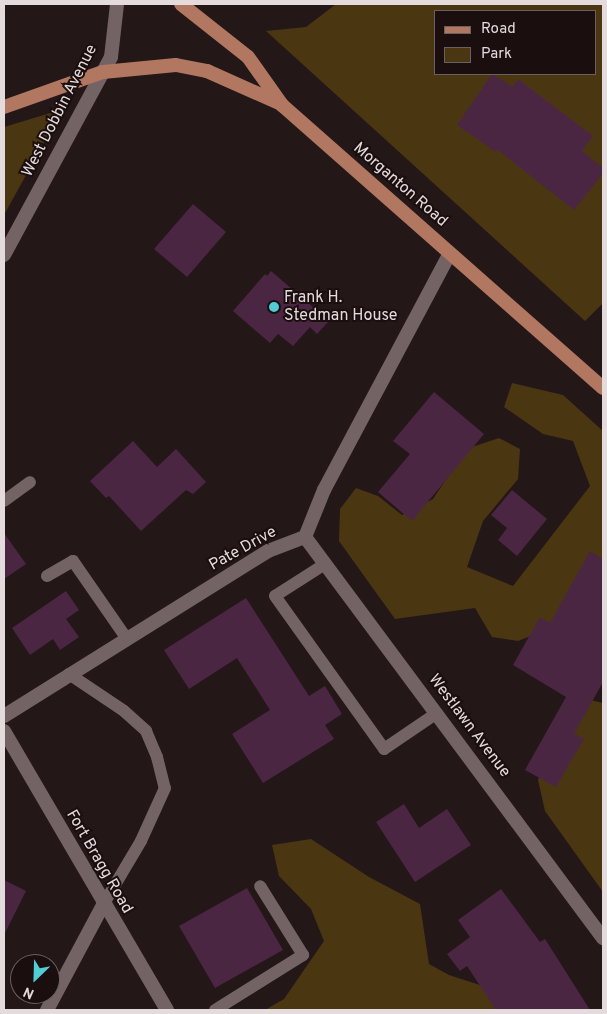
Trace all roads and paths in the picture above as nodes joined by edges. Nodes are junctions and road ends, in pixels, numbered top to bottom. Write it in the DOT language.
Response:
graph roads {
  1 [pos="117,4"];
  2 [pos="181,4"];
  3 [pos="103,72"];
  4 [pos="282,105"];
  5 [pos="4,107"];
  6 [pos="450,253"];
  7 [pos="4,255"];
  8 [pos="603,388"];
  9 [pos="30,482"];
  10 [pos="4,502"];
  11 [pos="305,537"];
  12 [pos="325,564"];
  13 [pos="48,576"];
  14 [pos="127,639"];
  15 [pos="69,674"];
  16 [pos="436,712"];
  17 [pos="4,716"];
  18 [pos="4,731"];
  19 [pos="260,886"];
  20 [pos="103,905"];
  21 [pos="603,938"];
  22 [pos="47,1010"];
  23 [pos="167,1010"];
  24 [pos="215,1010"];
  1 -- 3 [label="street, West Dobbin Avenue"];
  2 -- 4 [label="main road, Morganton Road"];
  3 -- 4 [label="main road"];
  3 -- 5 [label="main road"];
  3 -- 7 [label="street, West Dobbin Avenue"];
  4 -- 6 [label="main road, Morganton Road"];
  6 -- 8 [label="main road, Morganton Road"];
  6 -- 11 [label="street"];
  9 -- 10 [label="lane"];
  11 -- 12 [label="street, Westlawn Avenue"];
  11 -- 14 [label="street, Pate Drive"];
  12 -- 16 [label="street, Westlawn Avenue"];
  12 -- 16 [label="lane"];
  13 -- 14 [label="lane"];
  14 -- 15 [label="street, Pate Drive"];
  15 -- 17 [label="street, Pate Drive"];
  15 -- 20 [label="lane"];
  16 -- 21 [label="street, Westlawn Avenue"];
  18 -- 20 [label="street, Fort Bragg Road"];
  19 -- 24 [label="lane"];
  20 -- 22 [label="street"];
  20 -- 23 [label="street, Fort Bragg Road"];
}
